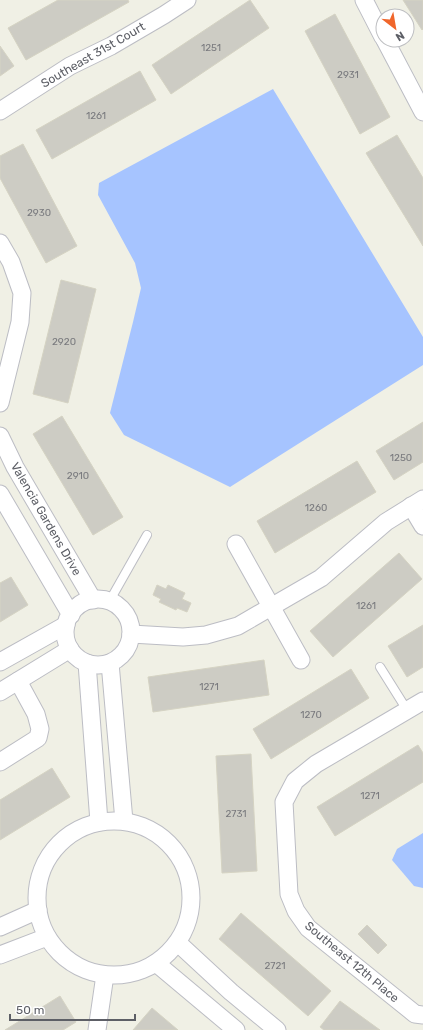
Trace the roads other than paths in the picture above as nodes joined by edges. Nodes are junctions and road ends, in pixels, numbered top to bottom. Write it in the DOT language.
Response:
graph roads {
  1 [pos="187,0"];
  2 [pos="364,0"];
  3 [pos="375,21"];
  4 [pos="389,48"];
  5 [pos="0,111"];
  6 [pos="423,112"];
  7 [pos="0,243"];
  8 [pos="0,403"];
  9 [pos="0,436"];
  10 [pos="0,494"];
  11 [pos="417,503"];
  12 [pos="423,526"];
  13 [pos="147,535"];
  14 [pos="236,544"];
  15 [pos="101,601"];
  16 [pos="271,606"];
  17 [pos="68,620"];
  18 [pos="131,634"];
  19 [pos="70,649"];
  20 [pos="301,660"];
  21 [pos="0,662"];
  22 [pos="87,663"];
  23 [pos="110,663"];
  24 [pos="380,667"];
  25 [pos="18,681"];
  26 [pos="0,692"];
  27 [pos="423,700"];
  28 [pos="407,710"];
  29 [pos="0,762"];
  30 [pos="124,821"];
  31 [pos="99,822"];
  32 [pos="38,910"];
  33 [pos="0,927"];
  34 [pos="47,937"];
  35 [pos="178,943"];
  36 [pos="0,955"];
  37 [pos="156,963"];
  38 [pos="105,975"];
  39 [pos="423,1015"];
  40 [pos="97,1030"];
  41 [pos="236,1030"];
  42 [pos="277,1030"];
  1 -- 5 [label="street, Southeast 31st Court"];
  2 -- 3 [label="street"];
  4 -- 6 [label="street"];
  7 -- 8 [label="street"];
  9 -- 15 [label="street, Valencia Gardens Drive"];
  10 -- 17 [label="street"];
  11 -- 12 [label="street"];
  11 -- 16 [label="street"];
  13 -- 15 [label="lane"];
  14 -- 16 [label="street"];
  15 -- 17 [label="street"];
  15 -- 18 [label="street"];
  16 -- 18 [label="street"];
  16 -- 20 [label="street"];
  17 -- 19 [label="street"];
  17 -- 21 [label="street"];
  18 -- 23 [label="street"];
  19 -- 22 [label="street"];
  19 -- 25 [label="street"];
  22 -- 23 [label="street"];
  22 -- 31 [label="street"];
  23 -- 30 [label="street"];
  24 -- 28 [label="lane"];
  25 -- 26 [label="street"];
  25 -- 29 [label="street"];
  27 -- 28 [label="street"];
  28 -- 39 [label="street, Southeast 12th Place"];
  30 -- 31 [label="street"];
  30 -- 35 [label="street"];
  31 -- 32 [label="street"];
  32 -- 33 [label="street"];
  32 -- 34 [label="street"];
  34 -- 36 [label="street"];
  34 -- 38 [label="street"];
  35 -- 37 [label="street"];
  35 -- 42 [label="street"];
  37 -- 38 [label="street"];
  37 -- 41 [label="street"];
  38 -- 40 [label="street"];
}
